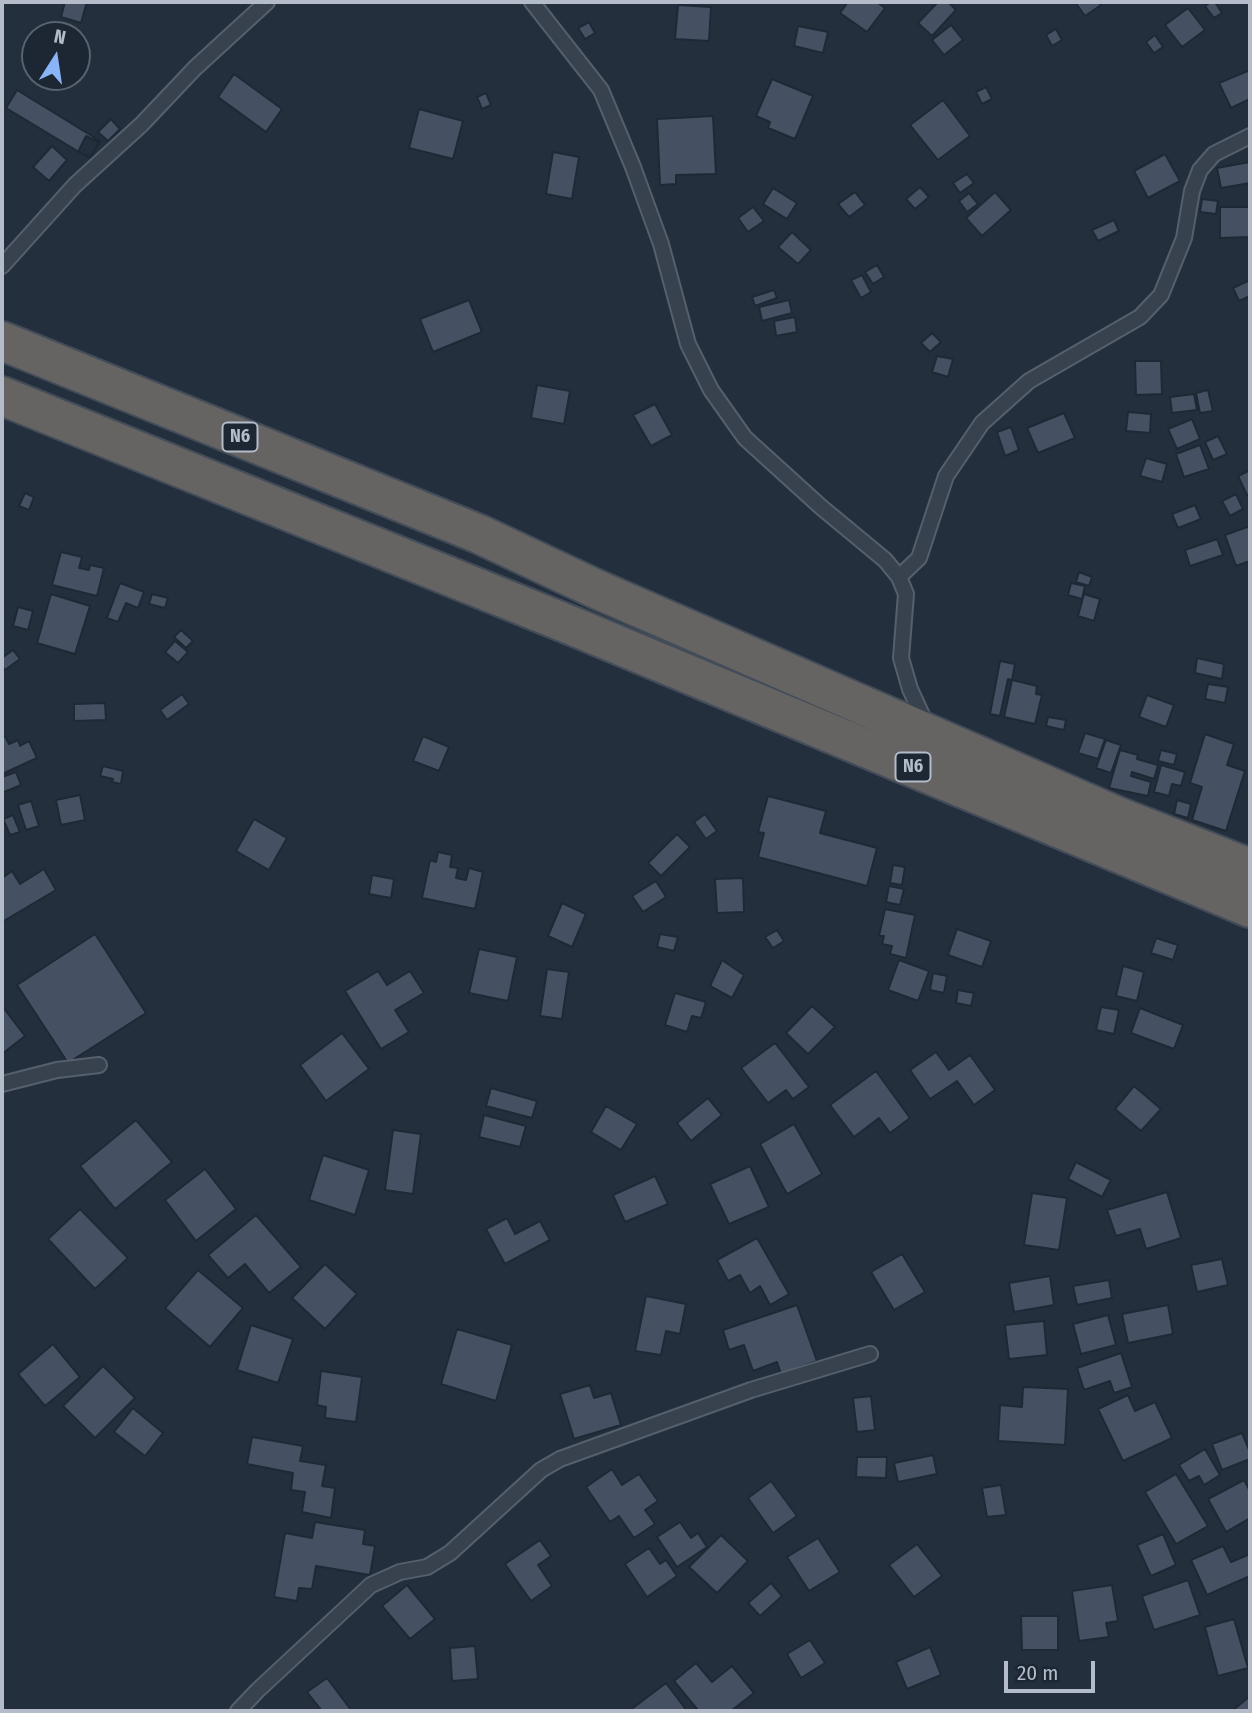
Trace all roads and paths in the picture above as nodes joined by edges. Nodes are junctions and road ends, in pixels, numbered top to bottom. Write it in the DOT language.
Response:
graph roads {
  1 [pos="267,2"];
  2 [pos="532,2"];
  3 [pos="1250,136"];
  4 [pos="2,266"];
  5 [pos="2,341"];
  6 [pos="2,396"];
  7 [pos="899,577"];
  8 [pos="933,736"];
  9 [pos="1250,868"];
  10 [pos="1250,908"];
  11 [pos="99,1065"];
  12 [pos="2,1084"];
  13 [pos="870,1354"];
  14 [pos="238,1711"];
  1 -- 4 [label="lane"];
  2 -- 7 [label="lane"];
  3 -- 7 [label="lane"];
  5 -- 8 [label="highway, N6"];
  6 -- 10 [label="highway, N6"];
  7 -- 8 [label="lane"];
  8 -- 9 [label="highway, N6"];
  11 -- 12 [label="lane"];
  13 -- 14 [label="lane"];
}
